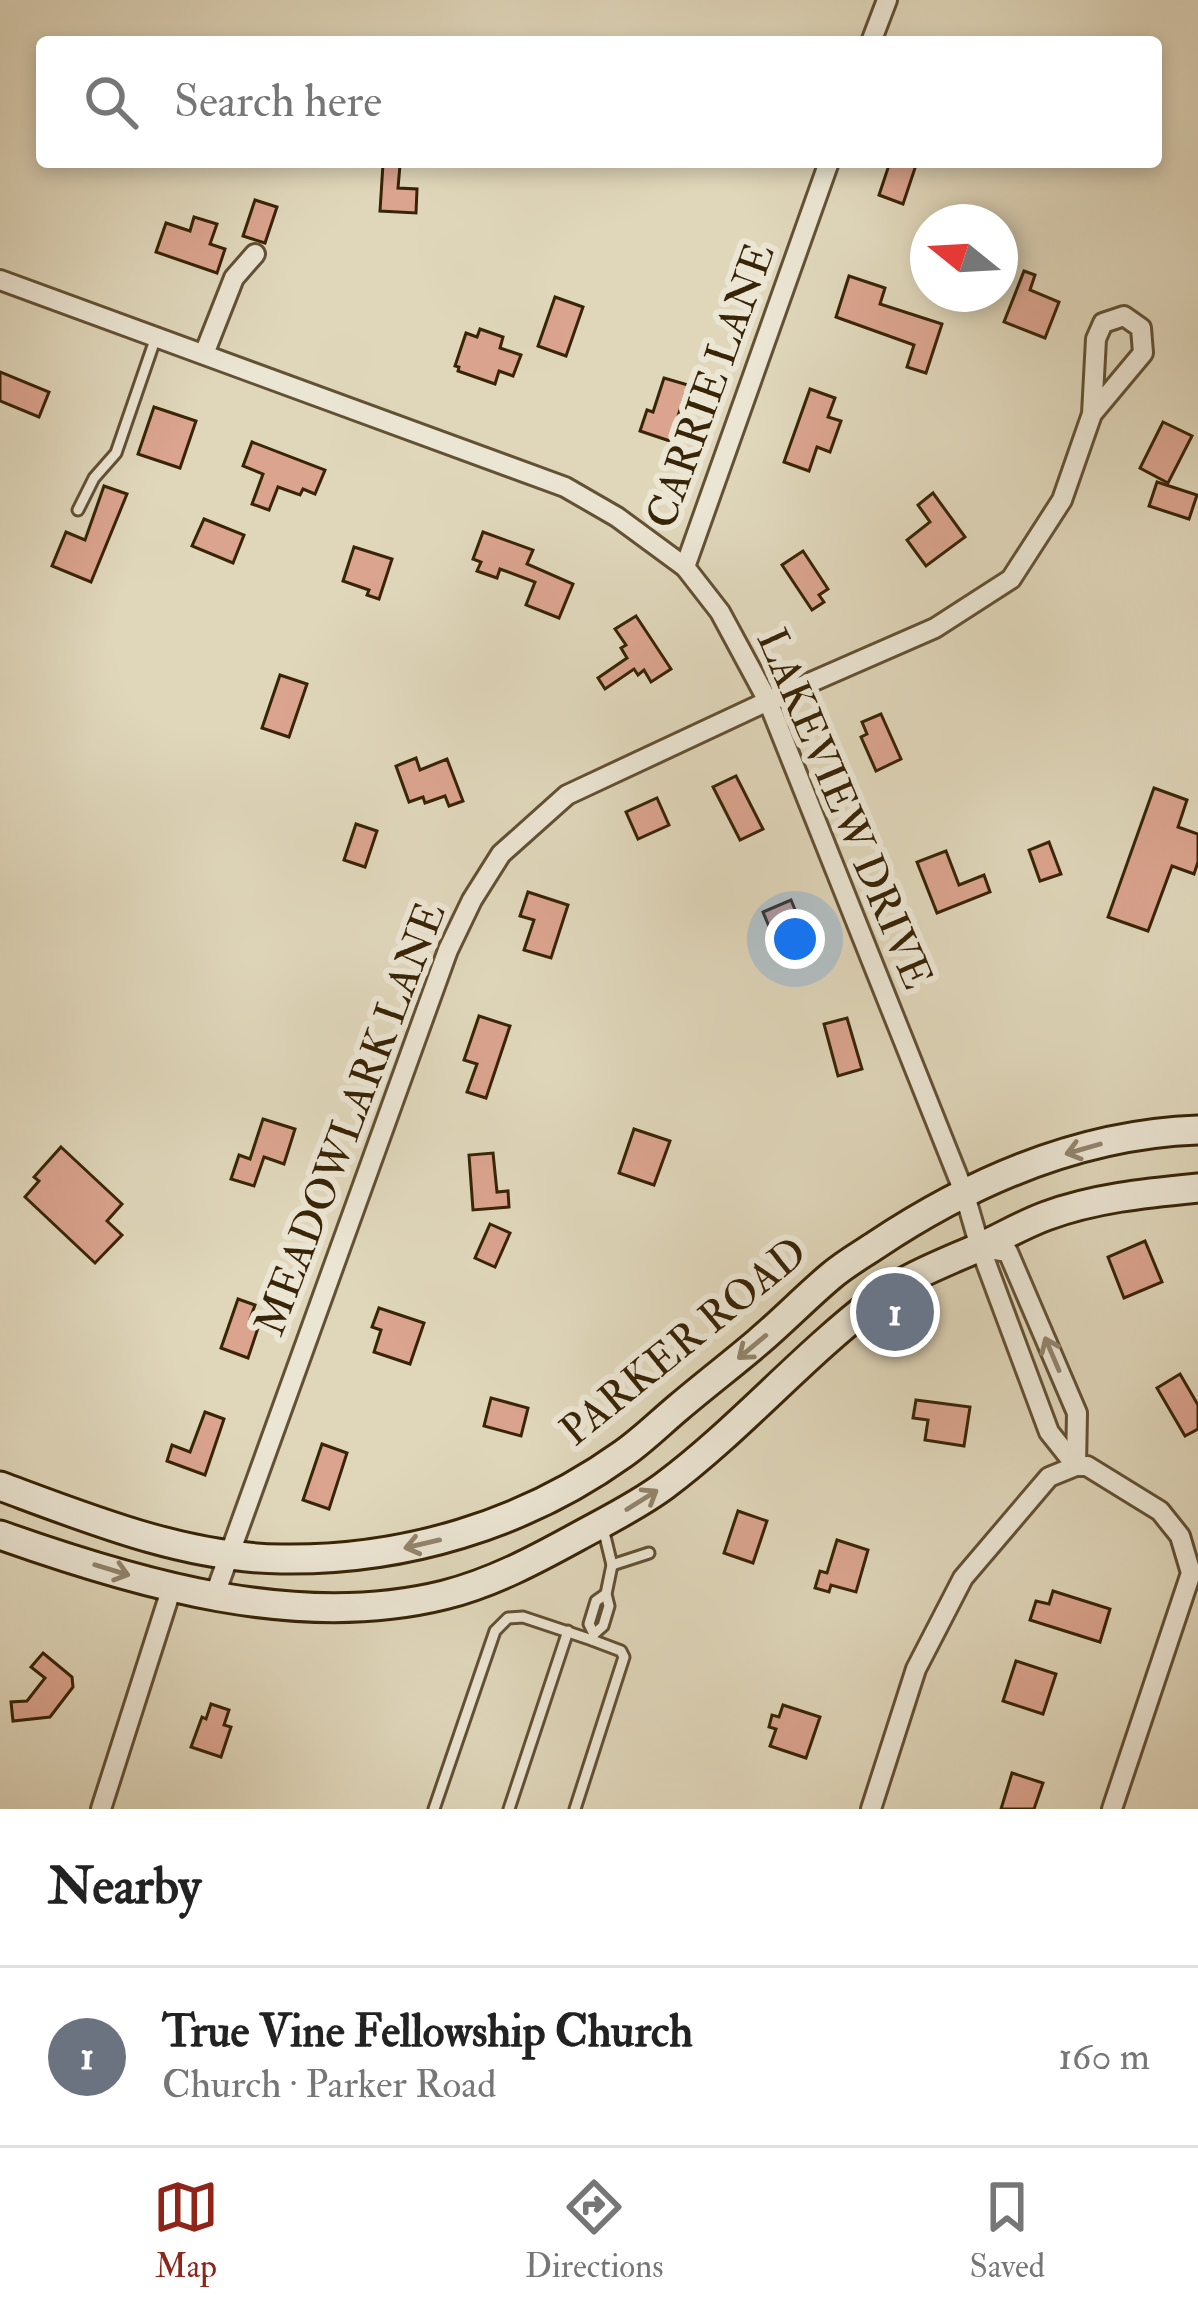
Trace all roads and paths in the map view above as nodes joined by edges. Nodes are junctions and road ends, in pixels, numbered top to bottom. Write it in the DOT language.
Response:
graph roads {
  1 [pos="887,0"];
  2 [pos="873,36"];
  3 [pos="828,168"];
  4 [pos="255,254"];
  5 [pos="0,280"];
  6 [pos="156,337"];
  7 [pos="204,355"];
  8 [pos="1092,414"];
  9 [pos="78,509"];
  10 [pos="686,567"];
  11 [pos="769,701"];
  12 [pos="1198,1130"];
  13 [pos="1198,1188"];
  14 [pos="964,1192"];
  15 [pos="980,1247"];
  16 [pos="1076,1466"];
  17 [pos="0,1486"];
  18 [pos="0,1535"];
  19 [pos="576,1537"];
  20 [pos="649,1553"];
  21 [pos="228,1554"];
  22 [pos="612,1565"];
  23 [pos="172,1587"];
  24 [pos="214,1597"];
  25 [pos="568,1631"];
  26 [pos="593,1637"];
  27 [pos="101,1809"];
  28 [pos="434,1809"];
  29 [pos="509,1809"];
  30 [pos="575,1809"];
  31 [pos="871,1809"];
  32 [pos="1112,1809"];
  1 -- 2 [label="street"];
  3 -- 10 [label="street, CARRIE LANE"];
  4 -- 7 [label="street"];
  5 -- 6 [label="street, LAKEVIEW DRIVE"];
  6 -- 7 [label="street, LAKEVIEW DRIVE"];
  6 -- 9 [label="lane"];
  7 -- 10 [label="street, LAKEVIEW DRIVE"];
  8 -- 8 [label="street, MEADOWLARK LANE"];
  8 -- 11 [label="street, MEADOWLARK LANE"];
  10 -- 11 [label="street, LAKEVIEW DRIVE"];
  11 -- 14 [label="street, LAKEVIEW DRIVE"];
  11 -- 21 [label="street, MEADOWLARK LANE"];
  12 -- 14 [label="main road, PARKER ROAD, one-way"];
  13 -- 15 [label="main road"];
  14 -- 15 [label="street, LAKEVIEW DRIVE"];
  14 -- 21 [label="main road, PARKER ROAD, one-way"];
  15 -- 16 [label="street, LAKEVIEW DRIVE"];
  16 -- 15 [label="street, one-way"];
  19 -- 15 [label="main road, one-way"];
  16 -- 31 [label="street"];
  16 -- 32 [label="street"];
  17 -- 21 [label="main road, PARKER ROAD"];
  18 -- 23 [label="main road, one-way"];
  19 -- 22 [label="lane"];
  19 -- 24 [label="main road"];
  20 -- 22 [label="lane"];
  21 -- 24 [label="street, MEADOWLARK LANE"];
  22 -- 26 [label="lane"];
  23 -- 24 [label="main road"];
  23 -- 27 [label="street"];
  25 -- 26 [label="lane"];
  25 -- 28 [label="lane"];
  25 -- 29 [label="lane"];
  26 -- 30 [label="lane"];
}
